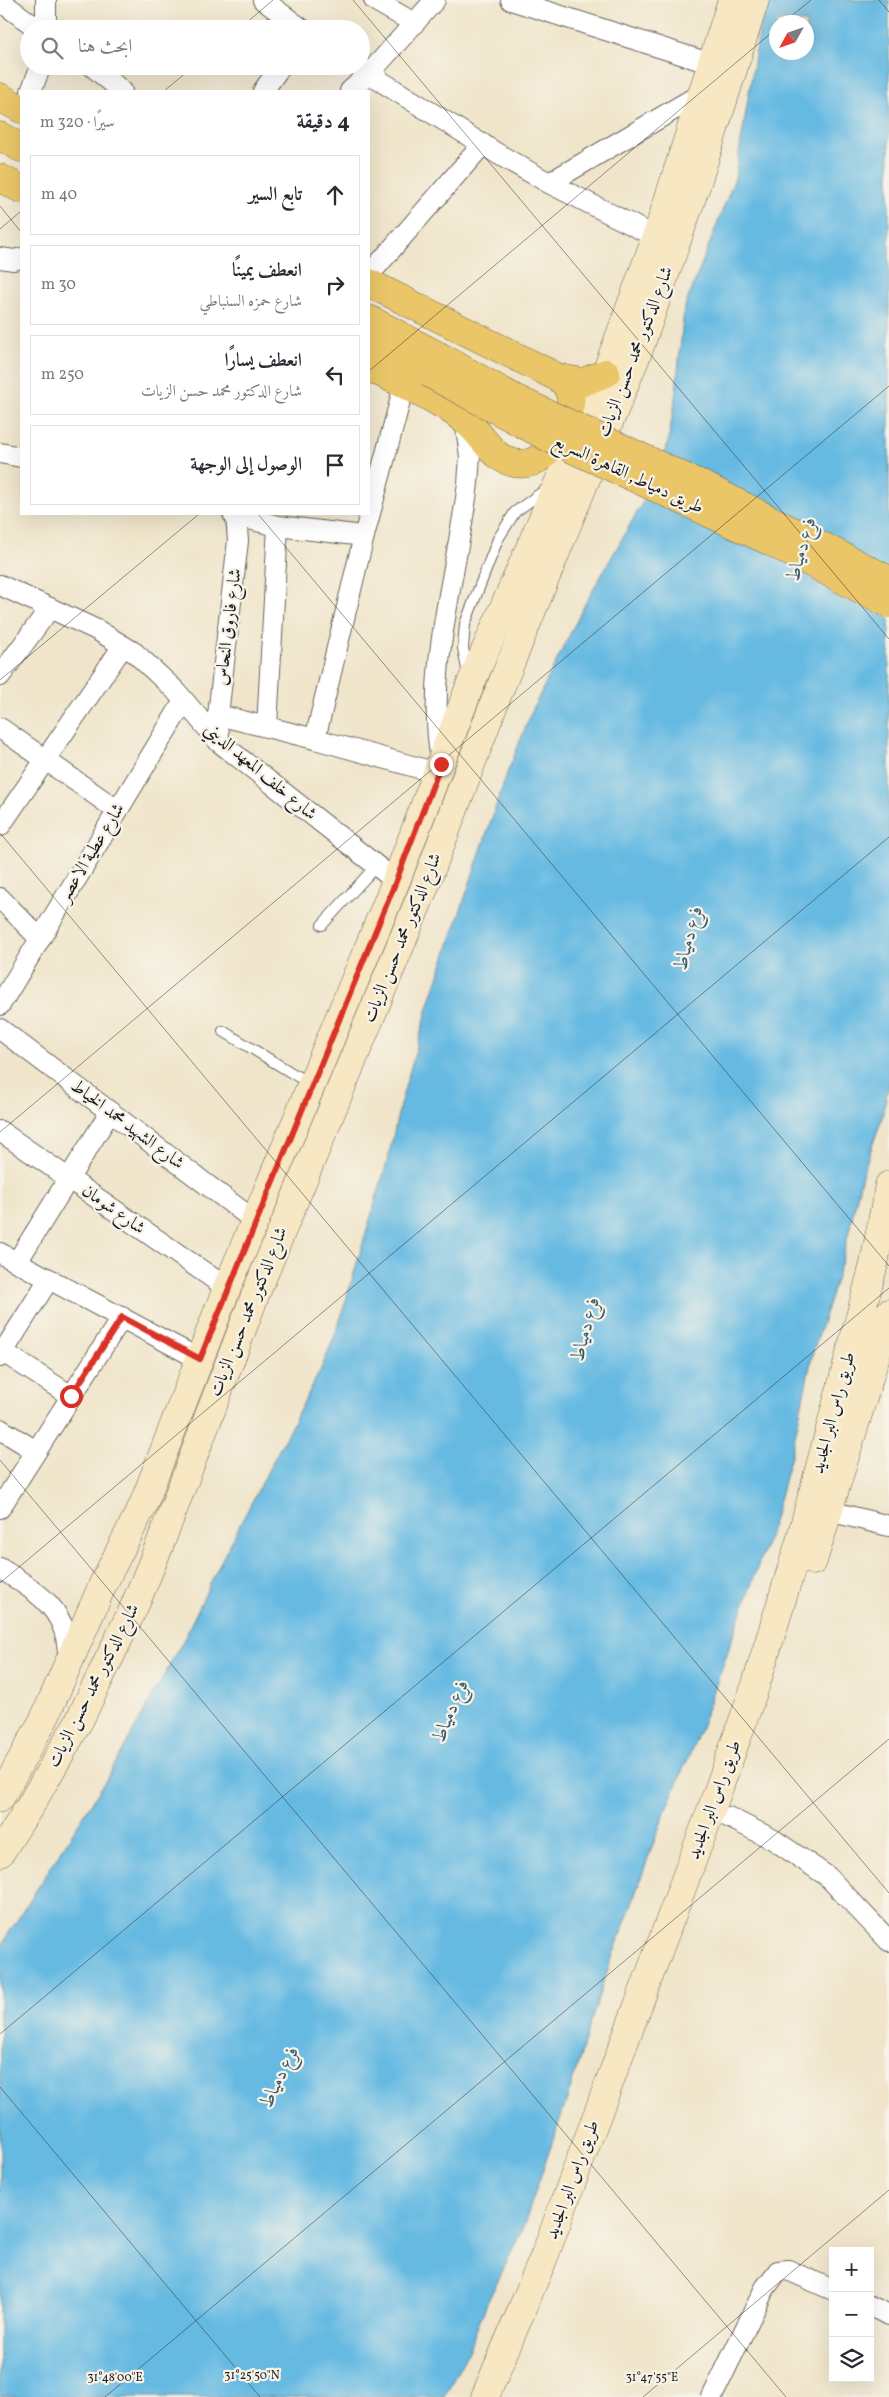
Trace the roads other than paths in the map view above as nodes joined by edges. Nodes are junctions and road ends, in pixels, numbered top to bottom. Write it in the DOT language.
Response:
graph roads {
  1 [pos="46,0"];
  2 [pos="263,0"];
  3 [pos="374,0"];
  4 [pos="435,0"];
  5 [pos="512,0"];
  6 [pos="732,0"];
  7 [pos="755,0"];
  8 [pos="0,1"];
  9 [pos="26,20"];
  10 [pos="46,20"];
  11 [pos="290,20"];
  12 [pos="414,23"];
  13 [pos="370,64"];
  14 [pos="712,64"];
  15 [pos="370,74"];
  16 [pos="37,75"];
  17 [pos="103,75"];
  18 [pos="275,75"];
  19 [pos="360,75"];
  20 [pos="31,90"];
  21 [pos="121,90"];
  22 [pos="264,90"];
  23 [pos="351,90"];
  24 [pos="704,92"];
  25 [pos="0,97"];
  26 [pos="20,108"];
  27 [pos="0,136"];
  28 [pos="483,144"];
  29 [pos="20,147"];
  30 [pos="0,158"];
  31 [pos="20,168"];
  32 [pos="0,178"];
  33 [pos="549,183"];
  34 [pos="20,188"];
  35 [pos="656,237"];
  36 [pos="0,258"];
  37 [pos="20,258"];
  38 [pos="370,273"];
  39 [pos="370,284"];
  40 [pos="370,320"];
  41 [pos="370,342"];
  42 [pos="432,364"];
  43 [pos="370,368"];
  44 [pos="606,373"];
  45 [pos="558,378"];
  46 [pos="404,386"];
  47 [pos="465,421"];
  48 [pos="0,453"];
  49 [pos="20,457"];
  50 [pos="370,514"];
  51 [pos="235,515"];
  52 [pos="370,515"];
  53 [pos="291,523"];
  54 [pos="364,536"];
  55 [pos="889,580"];
  56 [pos="0,585"];
  57 [pos="889,604"];
  58 [pos="50,608"];
  59 [pos="123,646"];
  60 [pos="0,676"];
  61 [pos="184,701"];
  62 [pos="218,715"];
  63 [pos="267,727"];
  64 [pos="0,728"];
  65 [pos="315,739"];
  66 [pos="219,742"];
  67 [pos="45,760"];
  68 [pos="439,769"];
  69 [pos="117,810"];
  70 [pos="0,826"];
  71 [pos="386,874"];
  72 [pos="0,898"];
  73 [pos="322,925"];
  74 [pos="40,939"];
  75 [pos="0,1005"];
  76 [pos="0,1029"];
  77 [pos="223,1031"];
  78 [pos="311,1085"];
  79 [pos="110,1112"];
  80 [pos="0,1131"];
  81 [pos="69,1179"];
  82 [pos="889,1185"];
  83 [pos="255,1220"];
  84 [pos="9,1257"];
  85 [pos="49,1279"];
  86 [pos="227,1288"];
  87 [pos="889,1313"];
  88 [pos="122,1317"];
  89 [pos="1,1353"];
  90 [pos="200,1359"];
  91 [pos="71,1396"];
  92 [pos="0,1429"];
  93 [pos="36,1451"];
  94 [pos="2,1499"];
  95 [pos="828,1511"];
  96 [pos="889,1526"];
  97 [pos="0,1568"];
  98 [pos="111,1568"];
  99 [pos="146,1578"];
  100 [pos="87,1621"];
  101 [pos="121,1636"];
  102 [pos="66,1670"];
  103 [pos="0,1798"];
  104 [pos="728,1818"];
  105 [pos="0,1854"];
  106 [pos="889,1941"];
  107 [pos="829,2288"];
  108 [pos="874,2308"];
  109 [pos="889,2315"];
  110 [pos="485,2397"];
  111 [pos="505,2397"];
  112 [pos="712,2397"];
  1 -- 10 [label="street"];
  2 -- 11 [label="street"];
  3 -- 12 [label="street"];
  4 -- 12 [label="street"];
  5 -- 14 [label="street"];
  6 -- 14 [label="street, شارع الدكتور محمد حسن الزيات"];
  7 -- 99 [label="street, شارع الدكتور محمد حسن الزيات"];
  8 -- 9 [label="street"];
  12 -- 13 [label="street"];
  14 -- 24 [label="street, شارع الدكتور محمد حسن الزيات"];
  15 -- 28 [label="street"];
  16 -- 20 [label="street"];
  17 -- 21 [label="street"];
  18 -- 22 [label="street"];
  19 -- 23 [label="street"];
  24 -- 33 [label="street"];
  24 -- 35 [label="street, شارع الدكتور محمد حسن الزيات"];
  25 -- 26 [label="highway"];
  27 -- 29 [label="highway"];
  28 -- 33 [label="street"];
  28 -- 38 [label="street"];
  30 -- 31 [label="highway"];
  32 -- 34 [label="highway"];
  33 -- 35 [label="street"];
  35 -- 44 [label="street, شارع الدكتور محمد حسن الزيات"];
  36 -- 37 [label="street"];
  39 -- 45 [label="highway"];
  40 -- 42 [label="highway, طريق دمياط, القاهرة السريع"];
  41 -- 42 [label="highway, طريق دمياط, القاهرة السريع"];
  42 -- 55 [label="highway, طريق دمياط, القاهرة السريع, bridge"];
  42 -- 57 [label="highway, طريق دمياط, القاهرة السريع, bridge"];
  43 -- 46 [label="highway"];
  44 -- 45 [label="highway"];
  44 -- 68 [label="street, شارع الدكتور محمد حسن الزيات"];
  45 -- 47 [label="highway"];
  46 -- 47 [label="highway"];
  46 -- 50 [label="street"];
  47 -- 68 [label="street"];
  48 -- 49 [label="street"];
  51 -- 53 [label="street"];
  51 -- 62 [label="street, شارع فاروق النحاس"];
  52 -- 54 [label="street"];
  53 -- 54 [label="street"];
  53 -- 63 [label="street"];
  54 -- 65 [label="street"];
  56 -- 58 [label="street, شارع خلف المعهد الديني"];
  58 -- 59 [label="street, شارع خلف المعهد الديني"];
  58 -- 60 [label="street"];
  59 -- 61 [label="street, شارع خلف المعهد الديني"];
  59 -- 67 [label="street"];
  61 -- 66 [label="street, شارع خلف المعهد الديني"];
  61 -- 69 [label="street, شارع عطية الاعصر"];
  62 -- 63 [label="street"];
  62 -- 66 [label="street, شارع فاروق النحاس"];
  63 -- 65 [label="street"];
  64 -- 67 [label="street"];
  65 -- 68 [label="street"];
  66 -- 71 [label="street, شارع خلف المعهد الديني"];
  67 -- 69 [label="street"];
  67 -- 70 [label="street"];
  68 -- 71 [label="street, شارع الدكتور محمد حسن الزيات"];
  69 -- 74 [label="street, شارع عطية الاعصر"];
  71 -- 73 [label="lane"];
  71 -- 78 [label="street, شارع الدكتور محمد حسن الزيات"];
  72 -- 74 [label="street"];
  74 -- 75 [label="street, شارع عطية الاعصر"];
  76 -- 79 [label="street, شارع الشهيد محمد الخياط"];
  77 -- 78 [label="lane"];
  78 -- 83 [label="street, شارع الدكتور محمد حسن الزيات"];
  79 -- 81 [label="street"];
  79 -- 83 [label="street, شارع الشهيد محمد الخياط"];
  80 -- 81 [label="street, شارع شومان"];
  81 -- 84 [label="street"];
  81 -- 86 [label="street, شارع شومان"];
  82 -- 110 [label="street, طريق راس البر الجديد"];
  83 -- 86 [label="street, شارع الدكتور محمد حسن الزيات"];
  84 -- 85 [label="street"];
  85 -- 88 [label="street"];
  85 -- 89 [label="street"];
  86 -- 90 [label="street, شارع الدكتور محمد حسن الزيات"];
  87 -- 95 [label="street, طريق راس البر الجديد"];
  88 -- 90 [label="street"];
  88 -- 91 [label="street"];
  89 -- 91 [label="street"];
  90 -- 98 [label="street, شارع الدكتور محمد حسن الزيات"];
  91 -- 93 [label="street"];
  92 -- 93 [label="street"];
  93 -- 94 [label="street"];
  95 -- 96 [label="street"];
  95 -- 104 [label="street, طريق راس البر الجديد"];
  97 -- 102 [label="street"];
  98 -- 99 [label="street"];
  98 -- 100 [label="street, شارع الدكتور محمد حسن الزيات"];
  99 -- 101 [label="street, شارع الدكتور محمد حسن الزيات"];
  100 -- 101 [label="street"];
  100 -- 102 [label="street, شارع الدكتور محمد حسن الزيات"];
  101 -- 105 [label="street, شارع الدكتور محمد حسن الزيات"];
  102 -- 103 [label="street, شارع الدكتور محمد حسن الزيات"];
  104 -- 106 [label="street"];
  104 -- 111 [label="street, طريق راس البر الجديد"];
  107 -- 112 [label="street"];
  108 -- 109 [label="street"];
}
